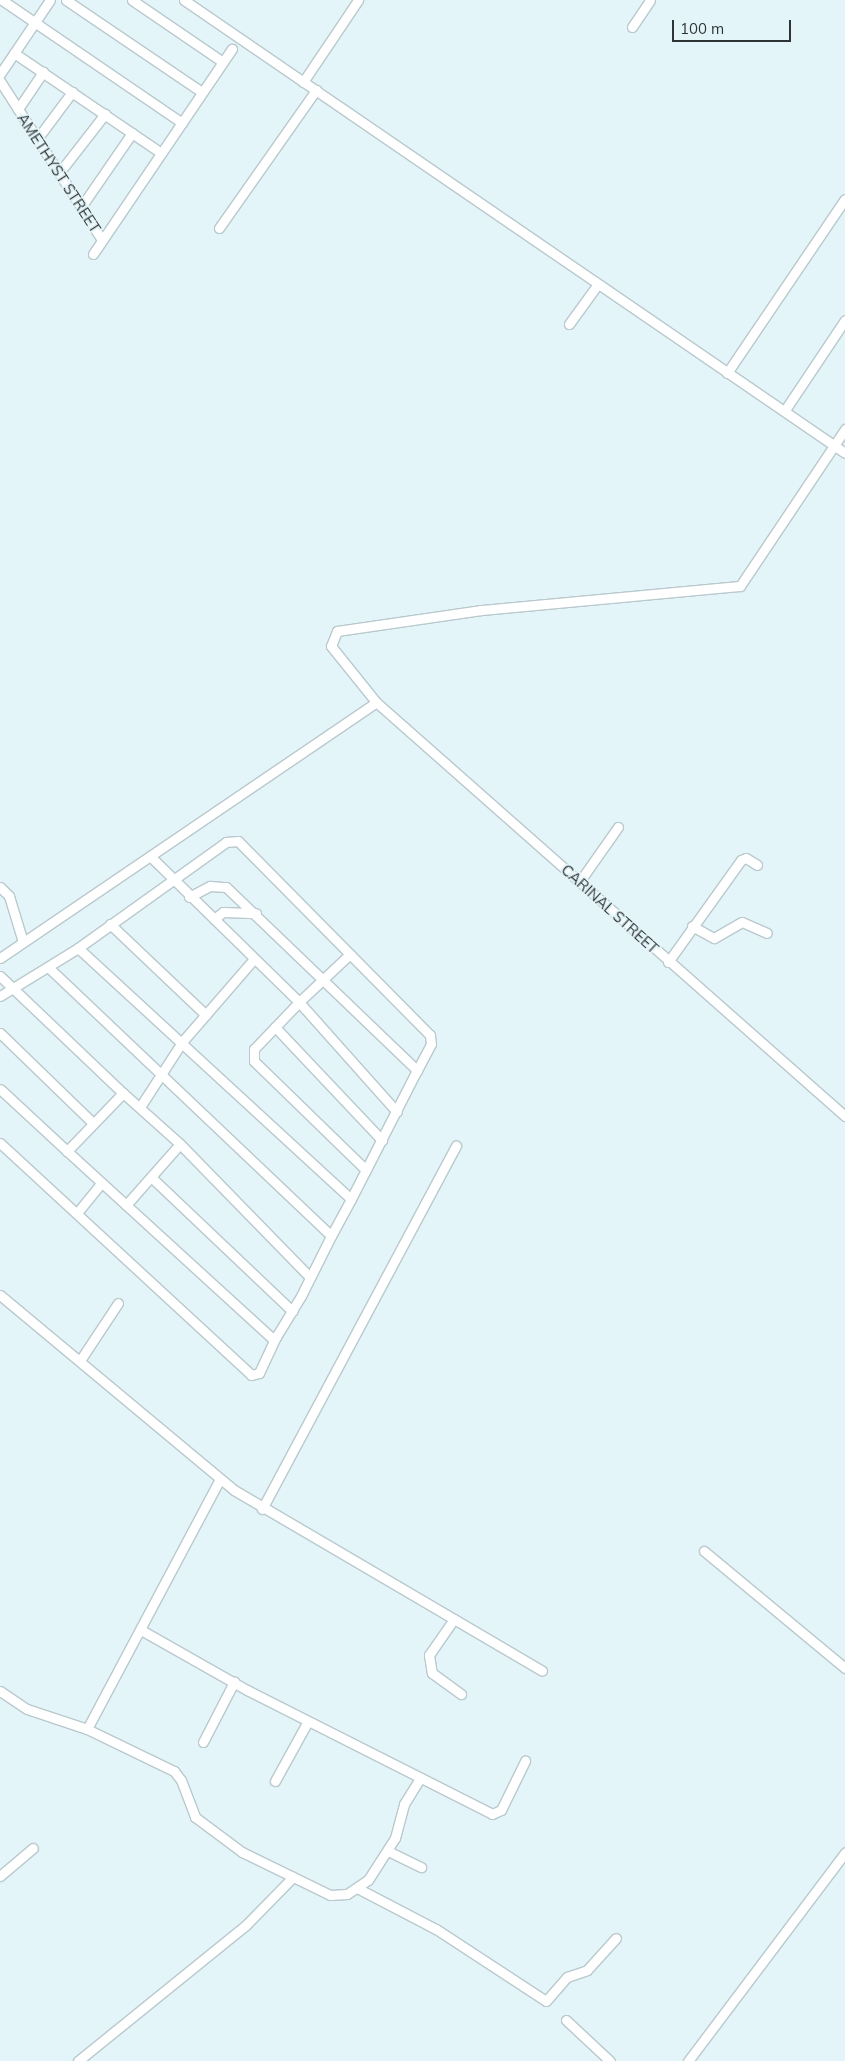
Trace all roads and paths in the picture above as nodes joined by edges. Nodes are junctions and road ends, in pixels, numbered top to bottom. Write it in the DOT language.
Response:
graph roads {
  1 [pos="2,0"];
  2 [pos="50,0"];
  3 [pos="66,0"];
  4 [pos="132,0"];
  5 [pos="184,0"];
  6 [pos="358,0"];
  7 [pos="650,0"];
  8 [pos="35,22"];
  9 [pos="632,27"];
  10 [pos="232,49"];
  11 [pos="14,52"];
  12 [pos="223,62"];
  13 [pos="43,72"];
  14 [pos="0,74"];
  15 [pos="0,81"];
  16 [pos="303,82"];
  17 [pos="316,90"];
  18 [pos="72,92"];
  19 [pos="202,92"];
  20 [pos="18,109"];
  21 [pos="104,114"];
  22 [pos="182,123"];
  23 [pos="132,133"];
  24 [pos="37,139"];
  25 [pos="161,153"];
  26 [pos="59,173"];
  27 [pos="845,199"];
  28 [pos="81,207"];
  29 [pos="219,228"];
  30 [pos="102,240"];
  31 [pos="93,254"];
  32 [pos="598,284"];
  33 [pos="845,320"];
  34 [pos="569,324"];
  35 [pos="727,373"];
  36 [pos="785,410"];
  37 [pos="845,429"];
  38 [pos="834,445"];
  39 [pos="845,453"];
  40 [pos="376,702"];
  41 [pos="618,827"];
  42 [pos="150,856"];
  43 [pos="757,864"];
  44 [pos="171,879"];
  45 [pos="580,881"];
  46 [pos="0,886"];
  47 [pos="189,897"];
  48 [pos="256,913"];
  49 [pos="214,919"];
  50 [pos="110,924"];
  51 [pos="692,926"];
  52 [pos="767,933"];
  53 [pos="23,942"];
  54 [pos="78,948"];
  55 [pos="350,954"];
  56 [pos="0,958"];
  57 [pos="253,960"];
  58 [pos="668,962"];
  59 [pos="48,966"];
  60 [pos="0,976"];
  61 [pos="325,978"];
  62 [pos="11,988"];
  63 [pos="0,996"];
  64 [pos="299,1002"];
  65 [pos="206,1015"];
  66 [pos="275,1027"];
  67 [pos="0,1033"];
  68 [pos="182,1042"];
  69 [pos="417,1070"];
  70 [pos="163,1074"];
  71 [pos="0,1088"];
  72 [pos="123,1093"];
  73 [pos="140,1107"];
  74 [pos="397,1112"];
  75 [pos="845,1116"];
  76 [pos="93,1123"];
  77 [pos="382,1140"];
  78 [pos="0,1143"];
  79 [pos="180,1144"];
  80 [pos="456,1145"];
  81 [pos="67,1151"];
  82 [pos="366,1170"];
  83 [pos="151,1177"];
  84 [pos="101,1183"];
  85 [pos="351,1198"];
  86 [pos="126,1204"];
  87 [pos="77,1213"];
  88 [pos="331,1236"];
  89 [pos="310,1277"];
  90 [pos="0,1295"];
  91 [pos="118,1303"];
  92 [pos="292,1311"];
  93 [pos="276,1337"];
  94 [pos="81,1359"];
  95 [pos="220,1479"];
  96 [pos="262,1509"];
  97 [pos="704,1551"];
  98 [pos="454,1619"];
  99 [pos="141,1630"];
  100 [pos="845,1668"];
  101 [pos="542,1670"];
  102 [pos="234,1682"];
  103 [pos="0,1691"];
  104 [pos="461,1694"];
  105 [pos="308,1721"];
  106 [pos="87,1729"];
  107 [pos="203,1742"];
  108 [pos="525,1761"];
  109 [pos="420,1778"];
  110 [pos="275,1781"];
  111 [pos="33,1848"];
  112 [pos="388,1851"];
  113 [pos="845,1853"];
  114 [pos="421,1867"];
  115 [pos="0,1876"];
  116 [pos="293,1877"];
  117 [pos="359,1889"];
  118 [pos="616,1938"];
  119 [pos="566,2020"];
  120 [pos="78,2061"];
  121 [pos="610,2061"];
  122 [pos="688,2061"];
  1 -- 8 [label="street"];
  2 -- 8 [label="street"];
  3 -- 19 [label="street"];
  4 -- 12 [label="street"];
  5 -- 16 [label="street"];
  6 -- 16 [label="street"];
  7 -- 9 [label="street"];
  8 -- 11 [label="street"];
  8 -- 22 [label="street"];
  10 -- 12 [label="street"];
  11 -- 13 [label="street"];
  11 -- 14 [label="street"];
  12 -- 19 [label="street"];
  13 -- 18 [label="street"];
  13 -- 20 [label="street"];
  15 -- 20 [label="street, AMETHYST STREET"];
  16 -- 17 [label="street"];
  17 -- 29 [label="street"];
  17 -- 32 [label="street"];
  18 -- 21 [label="street"];
  18 -- 24 [label="street"];
  19 -- 22 [label="street"];
  20 -- 24 [label="street, AMETHYST STREET"];
  21 -- 23 [label="street"];
  21 -- 26 [label="street"];
  22 -- 25 [label="street"];
  23 -- 25 [label="street"];
  23 -- 28 [label="street"];
  24 -- 26 [label="street, AMETHYST STREET"];
  25 -- 30 [label="street"];
  26 -- 28 [label="street, AMETHYST STREET"];
  27 -- 35 [label="street"];
  28 -- 30 [label="street, AMETHYST STREET"];
  30 -- 31 [label="street"];
  32 -- 34 [label="street"];
  32 -- 35 [label="street"];
  33 -- 36 [label="street"];
  35 -- 36 [label="street"];
  36 -- 38 [label="street"];
  37 -- 38 [label="street"];
  38 -- 39 [label="street"];
  38 -- 40 [label="street, CARINAL STREET"];
  40 -- 42 [label="street"];
  40 -- 45 [label="street, CARINAL STREET"];
  41 -- 45 [label="street"];
  42 -- 44 [label="street"];
  42 -- 53 [label="street"];
  43 -- 51 [label="street"];
  44 -- 47 [label="street"];
  44 -- 50 [label="street"];
  44 -- 55 [label="street"];
  45 -- 58 [label="street, CARINAL STREET"];
  46 -- 53 [label="street"];
  47 -- 48 [label="street"];
  47 -- 49 [label="street"];
  48 -- 49 [label="street"];
  48 -- 61 [label="street"];
  49 -- 57 [label="street"];
  50 -- 54 [label="street"];
  50 -- 65 [label="street"];
  51 -- 52 [label="street"];
  51 -- 58 [label="street"];
  53 -- 56 [label="street"];
  54 -- 59 [label="street"];
  54 -- 68 [label="street"];
  55 -- 61 [label="street"];
  55 -- 69 [label="street"];
  57 -- 64 [label="street"];
  57 -- 65 [label="street"];
  58 -- 75 [label="street, CARINAL STREET"];
  59 -- 62 [label="street"];
  59 -- 70 [label="street"];
  60 -- 62 [label="street"];
  61 -- 64 [label="street"];
  61 -- 69 [label="street"];
  62 -- 63 [label="street"];
  62 -- 72 [label="street"];
  64 -- 66 [label="street"];
  64 -- 74 [label="street"];
  65 -- 68 [label="street"];
  66 -- 77 [label="street"];
  66 -- 82 [label="street"];
  67 -- 76 [label="street"];
  68 -- 70 [label="street"];
  68 -- 85 [label="street"];
  69 -- 74 [label="street"];
  70 -- 73 [label="street"];
  70 -- 88 [label="street"];
  71 -- 81 [label="street"];
  72 -- 73 [label="street"];
  72 -- 76 [label="street"];
  73 -- 79 [label="street"];
  74 -- 77 [label="street"];
  76 -- 81 [label="street"];
  77 -- 82 [label="street"];
  78 -- 87 [label="street"];
  79 -- 83 [label="street"];
  79 -- 89 [label="street"];
  80 -- 96 [label="street"];
  81 -- 84 [label="street"];
  82 -- 85 [label="street"];
  83 -- 86 [label="street"];
  83 -- 92 [label="street"];
  84 -- 86 [label="street"];
  84 -- 87 [label="street"];
  85 -- 88 [label="street"];
  86 -- 93 [label="street"];
  87 -- 93 [label="street"];
  88 -- 89 [label="street"];
  89 -- 92 [label="street"];
  90 -- 94 [label="street"];
  91 -- 94 [label="street"];
  92 -- 93 [label="street"];
  94 -- 95 [label="street"];
  95 -- 96 [label="street"];
  95 -- 99 [label="street"];
  96 -- 98 [label="street"];
  97 -- 100 [label="street"];
  98 -- 101 [label="street"];
  98 -- 104 [label="street"];
  99 -- 102 [label="street"];
  99 -- 106 [label="street"];
  102 -- 105 [label="street"];
  102 -- 107 [label="street"];
  103 -- 106 [label="street"];
  105 -- 109 [label="street"];
  105 -- 110 [label="street"];
  106 -- 116 [label="street"];
  108 -- 109 [label="street"];
  109 -- 112 [label="street"];
  111 -- 115 [label="street"];
  112 -- 114 [label="street"];
  112 -- 117 [label="street"];
  113 -- 122 [label="street"];
  116 -- 117 [label="street"];
  116 -- 120 [label="street"];
  117 -- 118 [label="street"];
  119 -- 121 [label="street"];
}
